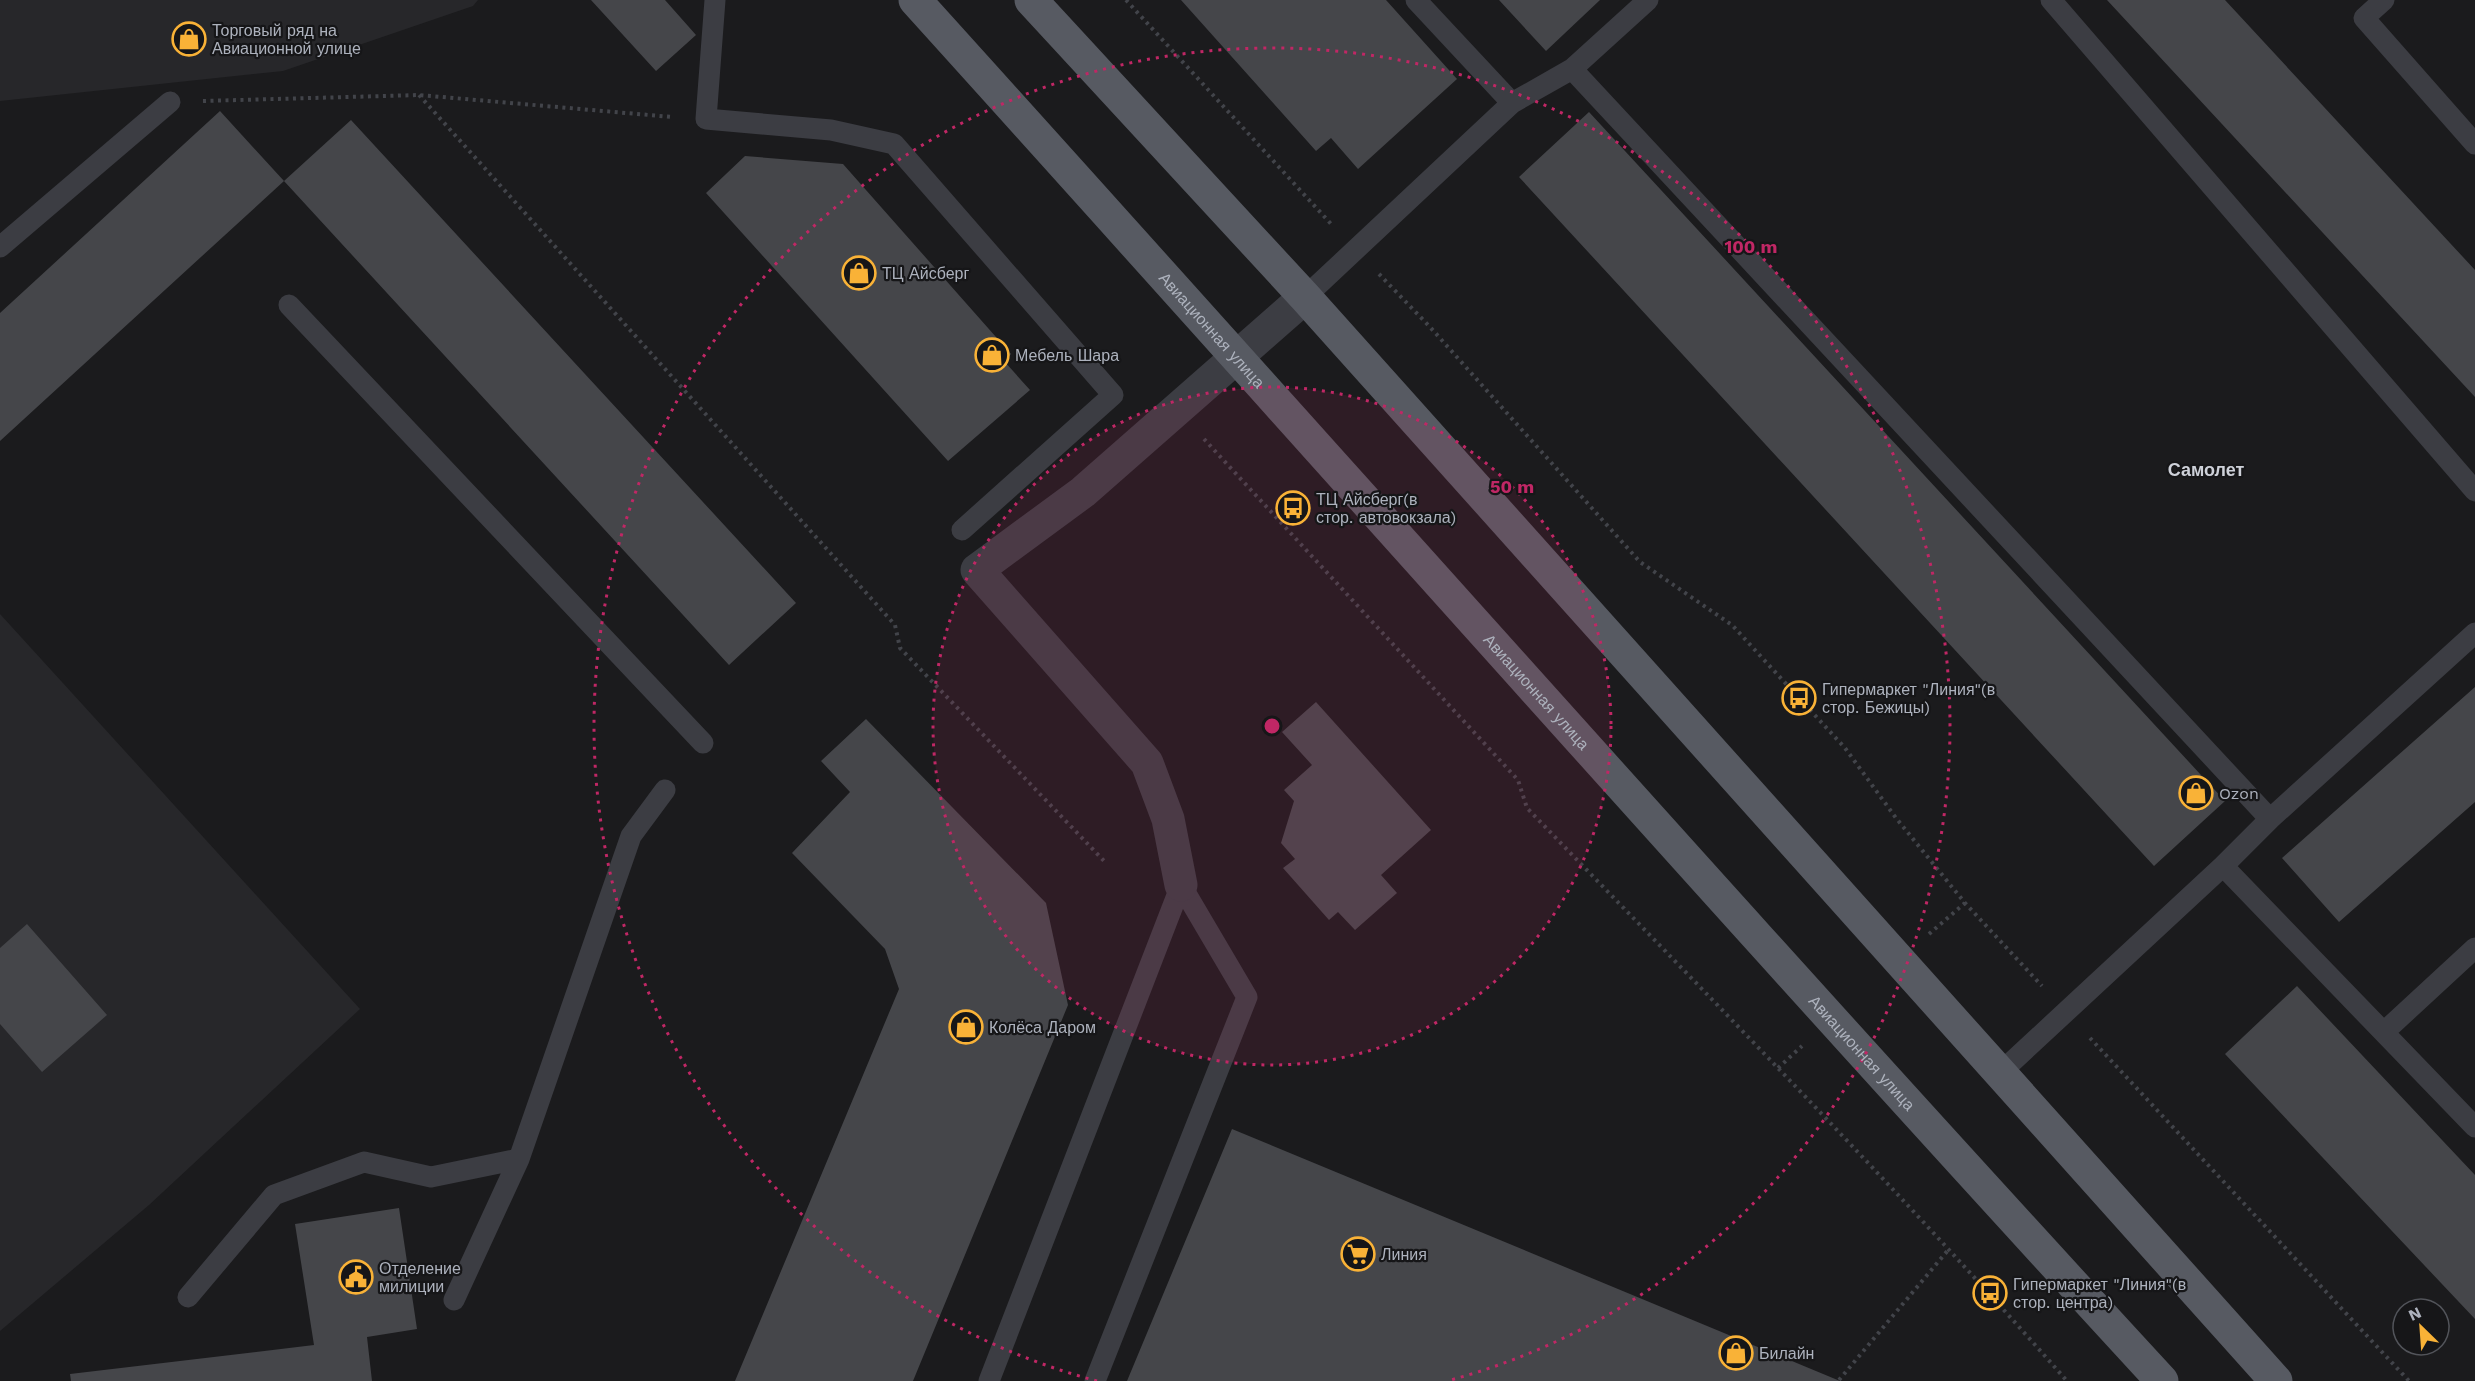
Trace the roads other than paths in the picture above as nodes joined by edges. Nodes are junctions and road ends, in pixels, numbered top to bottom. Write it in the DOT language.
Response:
graph roads {
  1 [pos="715,0"];
  2 [pos="915,0"];
  3 [pos="1030,0"];
  4 [pos="1416,0"];
  5 [pos="1648,0"];
  6 [pos="2051,0"];
  7 [pos="2384,0"];
  8 [pos="1572,69"];
  9 [pos="170,102"];
  10 [pos="1512,103"];
  11 [pos="2475,144"];
  12 [pos="0,247"];
  13 [pos="1305,297"];
  14 [pos="289,306"];
  15 [pos="1237,356"];
  16 [pos="2475,491"];
  17 [pos="962,531"];
  18 [pos="2475,633"];
  19 [pos="703,743"];
  20 [pos="665,790"];
  21 [pos="2270,819"];
  22 [pos="2223,866"];
  23 [pos="1181,885"];
  24 [pos="2475,948"];
  25 [pos="2384,1032"];
  26 [pos="2001,1072"];
  27 [pos="2475,1127"];
  28 [pos="519,1159"];
  29 [pos="188,1297"];
  30 [pos="454,1300"];
  31 [pos="989,1381"];
  32 [pos="1095,1381"];
  33 [pos="2162,1381"];
  34 [pos="2276,1381"];
  1 -- 17 [label="lane"];
  2 -- 15 [label="main road, Авиационная улица"];
  3 -- 13 [label="main road"];
  4 -- 10 [label="lane"];
  5 -- 8 [label="lane"];
  6 -- 16 [label="lane"];
  7 -- 11 [label="lane"];
  8 -- 10 [label="lane"];
  8 -- 21 [label="lane"];
  9 -- 12 [label="lane"];
  10 -- 13 [label="lane"];
  13 -- 15 [label="street"];
  13 -- 26 [label="main road"];
  14 -- 19 [label="lane"];
  15 -- 23 [label="street"];
  15 -- 33 [label="main road, Авиационная улица"];
  18 -- 21 [label="lane"];
  20 -- 28 [label="lane"];
  21 -- 22 [label="lane"];
  22 -- 25 [label="lane"];
  22 -- 26 [label="lane"];
  23 -- 31 [label="lane"];
  23 -- 32 [label="lane"];
  24 -- 25 [label="lane"];
  25 -- 27 [label="lane"];
  26 -- 34 [label="main road"];
  28 -- 29 [label="lane"];
  28 -- 30 [label="lane"];
}
